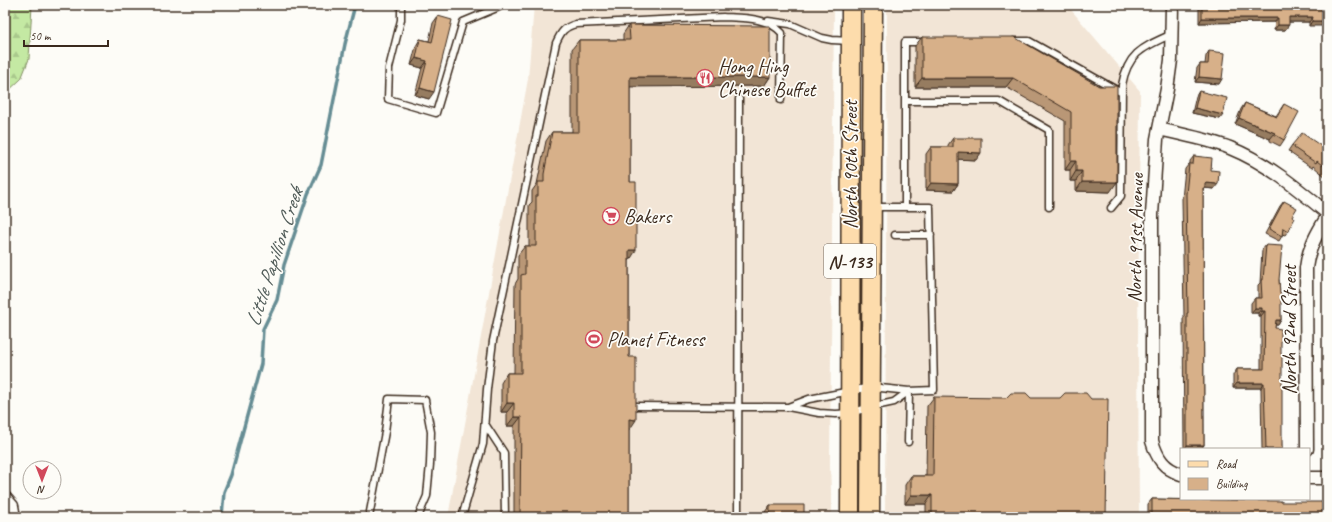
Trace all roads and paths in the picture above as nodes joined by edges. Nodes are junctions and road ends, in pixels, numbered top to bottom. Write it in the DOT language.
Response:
graph roads {
  1 [pos="401,5"];
  2 [pos="500,5"];
  3 [pos="851,5"];
  4 [pos="873,5"];
  5 [pos="1172,5"];
  6 [pos="757,20"];
  7 [pos="1172,34"];
  8 [pos="851,41"];
  9 [pos="936,42"];
  10 [pos="1006,42"];
  11 [pos="1122,93"];
  12 [pos="739,99"];
  13 [pos="782,100"];
  14 [pos="905,101"];
  15 [pos="850,128"];
  16 [pos="1159,129"];
  17 [pos="873,207"];
  18 [pos="906,207"];
  19 [pos="1049,207"];
  20 [pos="1111,208"];
  21 [pos="1327,213"];
  22 [pos="1327,217"];
  23 [pos="895,235"];
  24 [pos="931,235"];
  25 [pos="871,387"];
  26 [pos="909,391"];
  27 [pos="850,392"];
  28 [pos="635,406"];
  29 [pos="738,407"];
  30 [pos="788,407"];
  31 [pos="871,407"];
  32 [pos="850,413"];
  33 [pos="485,424"];
  34 [pos="908,442"];
  35 [pos="1307,448"];
  36 [pos="1180,474"];
  37 [pos="1310,478"];
  38 [pos="1327,478"];
  39 [pos="5,498"];
  40 [pos="14,517"];
  41 [pos="369,517"];
  42 [pos="418,517"];
  43 [pos="462,517"];
  44 [pos="505,517"];
  45 [pos="738,517"];
  46 [pos="850,517"];
  47 [pos="870,517"];
  1 -- 2 [label="lane"];
  3 -- 8 [label="main road, North 90th Street / N-133"];
  4 -- 17 [label="main road, North 90th Street / N-133"];
  5 -- 7 [label="street, North 91st Avenue"];
  6 -- 8 [label="lane"];
  6 -- 13 [label="lane"];
  6 -- 33 [label="lane"];
  7 -- 11 [label="lane"];
  7 -- 16 [label="street, North 91st Avenue"];
  8 -- 15 [label="main road, North 90th Street / N-133"];
  9 -- 14 [label="lane"];
  10 -- 11 [label="lane"];
  11 -- 20 [label="lane"];
  12 -- 29 [label="lane"];
  14 -- 18 [label="lane"];
  14 -- 19 [label="lane"];
  15 -- 17 [label="main road"];
  15 -- 27 [label="main road, North 90th Street / N-133"];
  16 -- 21 [label="street"];
  16 -- 36 [label="street, North 91st Avenue"];
  17 -- 18 [label="lane"];
  17 -- 25 [label="main road, North 90th Street / N-133"];
  18 -- 24 [label="lane"];
  22 -- 35 [label="street, North 92nd Street"];
  23 -- 24 [label="lane"];
  24 -- 26 [label="lane"];
  25 -- 26 [label="lane"];
  25 -- 27 [label="lane"];
  25 -- 31 [label="main road, North 90th Street / N-133"];
  26 -- 31 [label="lane"];
  26 -- 34 [label="lane"];
  27 -- 30 [label="lane"];
  27 -- 32 [label="main road, North 90th Street / N-133"];
  28 -- 29 [label="lane"];
  29 -- 30 [label="lane"];
  29 -- 45 [label="lane"];
  30 -- 32 [label="lane"];
  31 -- 32 [label="lane"];
  31 -- 47 [label="main road, North 90th Street / N-133"];
  32 -- 46 [label="main road, North 90th Street / N-133"];
  33 -- 43 [label="lane"];
  33 -- 44 [label="lane"];
  37 -- 38 [label="street"];
  39 -- 40 [label="street"];
  41 -- 42 [label="lane"];
}
